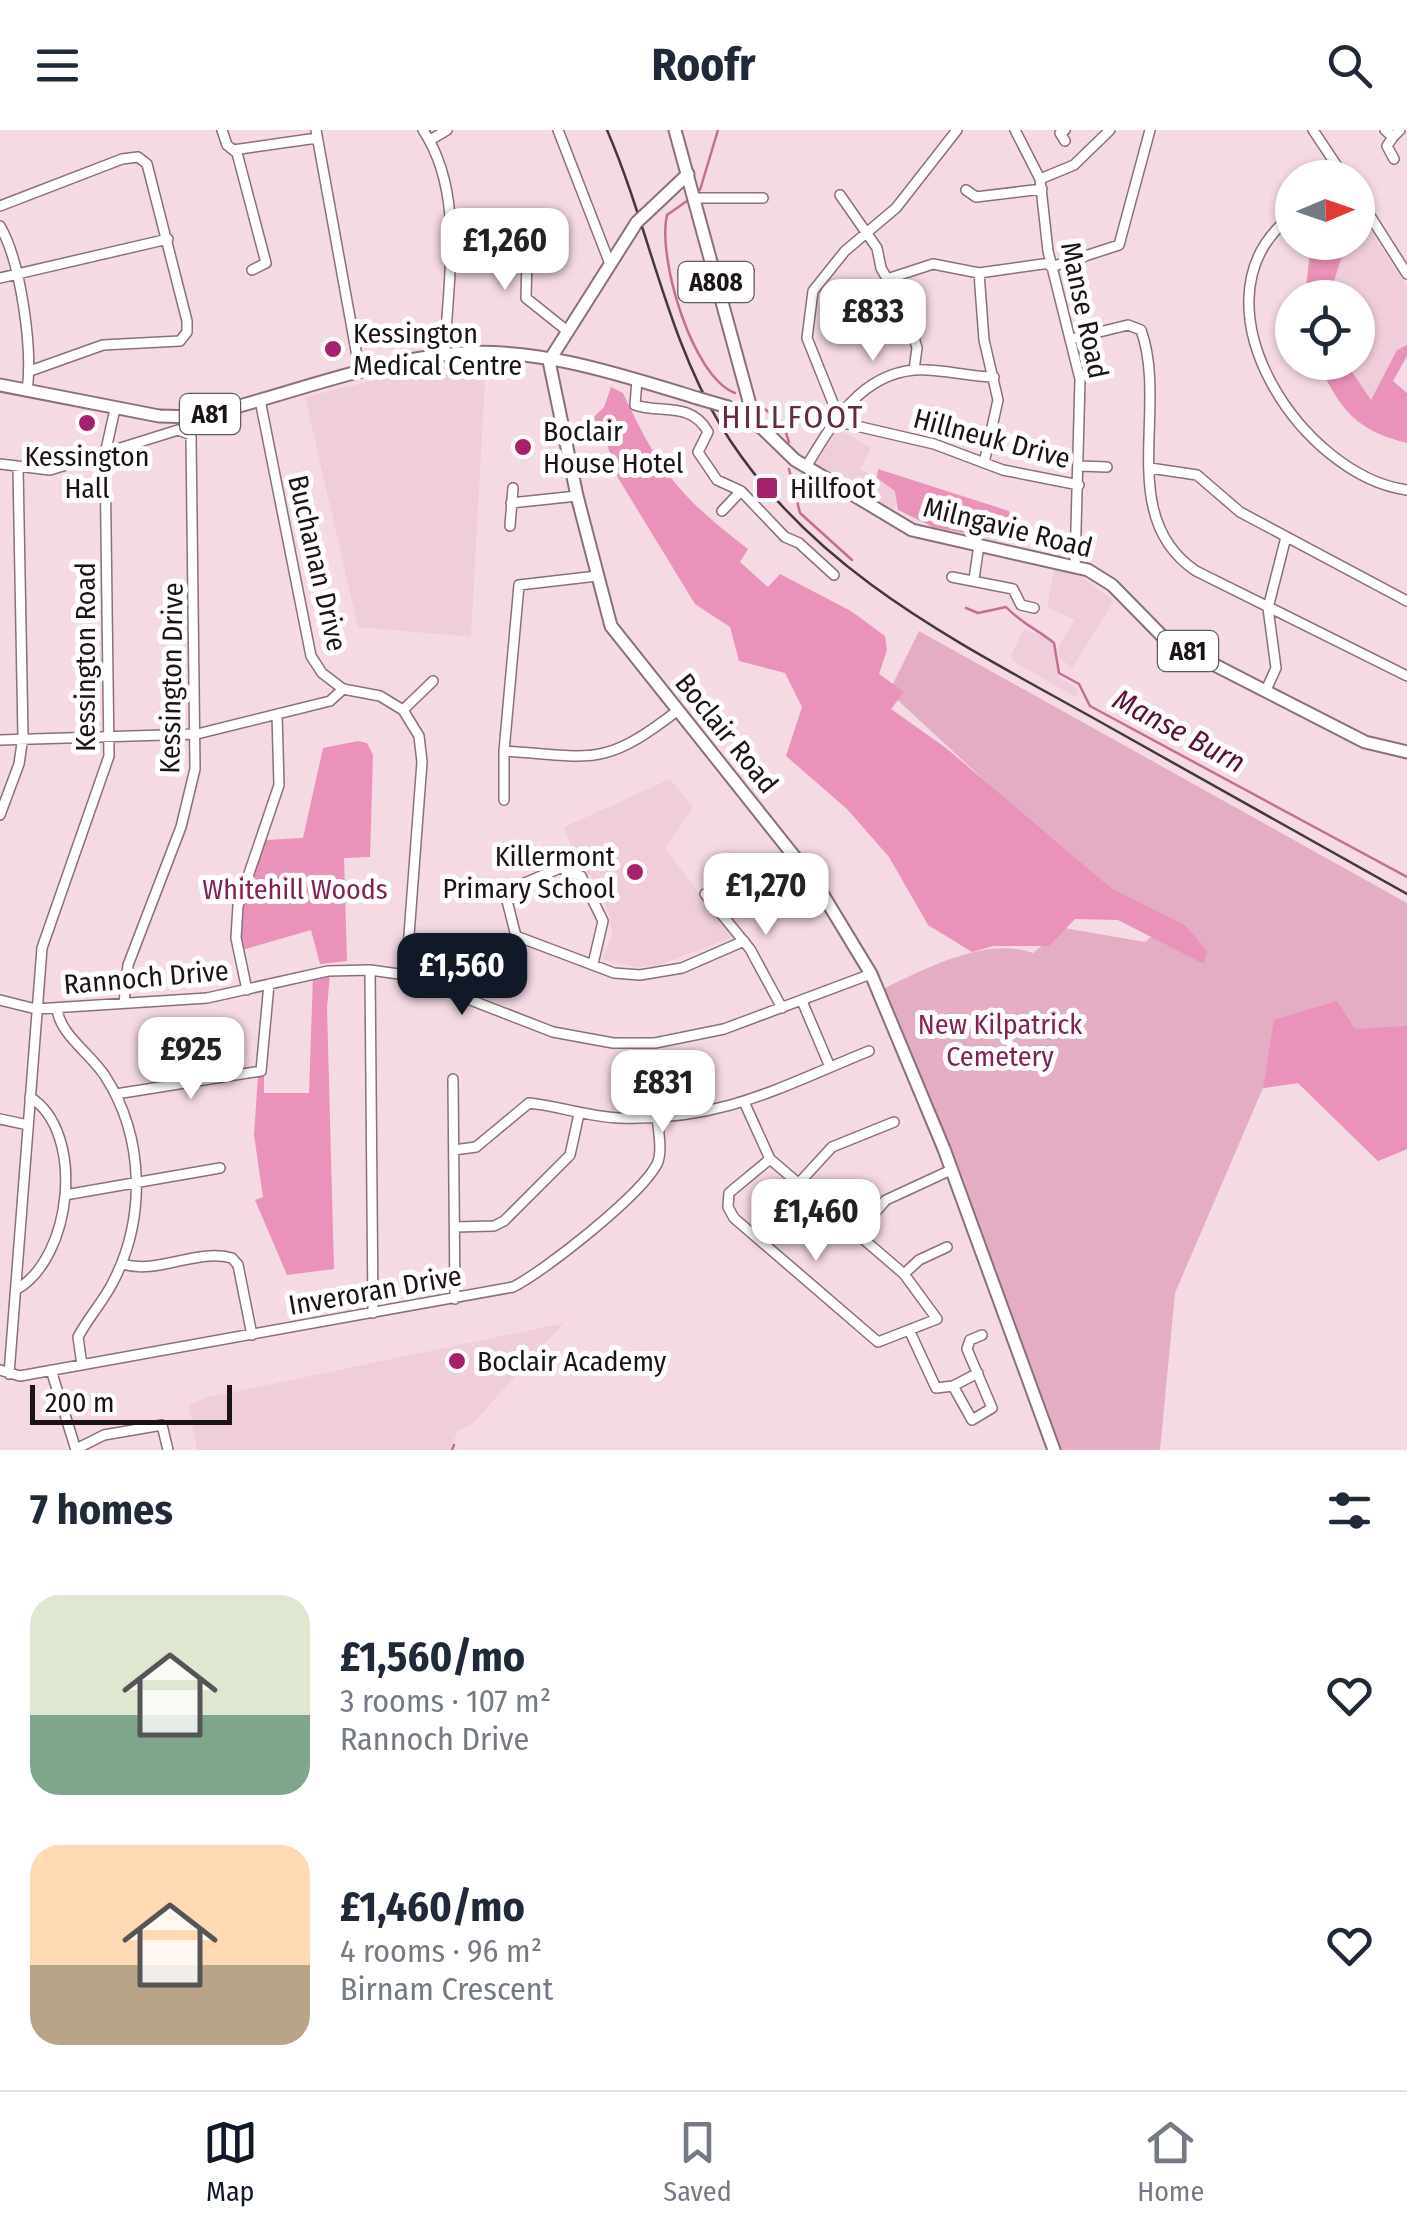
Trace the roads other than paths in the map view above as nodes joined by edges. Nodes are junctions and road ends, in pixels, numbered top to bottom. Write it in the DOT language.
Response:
graph roads {
  1 [pos="222,130"];
  2 [pos="423,130"];
  3 [pos="447,130"];
  4 [pos="558,130"];
  5 [pos="675,130"];
  6 [pos="956,130"];
  7 [pos="1015,130"];
  8 [pos="1150,130"];
  9 [pos="1312,130"];
  10 [pos="1107,131"];
  11 [pos="1392,132"];
  12 [pos="316,134"];
  13 [pos="430,140"];
  14 [pos="233,150"];
  15 [pos="1394,159"];
  16 [pos="1333,160"];
  17 [pos="688,174"];
  18 [pos="1041,184"];
  19 [pos="966,190"];
  20 [pos="840,195"];
  21 [pos="696,198"];
  22 [pos="763,198"];
  23 [pos="0,206"];
  24 [pos="528,219"];
  25 [pos="0,226"];
  26 [pos="1375,227"];
  27 [pos="1275,231"];
  28 [pos="869,234"];
  29 [pos="168,239"];
  30 [pos="610,264"];
  31 [pos="1051,265"];
  32 [pos="252,270"];
  33 [pos="749,271"];
  34 [pos="713,273"];
  35 [pos="980,273"];
  36 [pos="17,274"];
  37 [pos="1407,274"];
  38 [pos="0,278"];
  39 [pos="887,279"];
  40 [pos="566,330"];
  41 [pos="1072,339"];
  42 [pos="445,355"];
  43 [pos="549,361"];
  44 [pos="914,370"];
  45 [pos="30,371"];
  46 [pos="360,374"];
  47 [pos="994,377"];
  48 [pos="637,380"];
  49 [pos="0,385"];
  50 [pos="745,390"];
  51 [pos="26,391"];
  52 [pos="260,400"];
  53 [pos="115,408"];
  54 [pos="731,409"];
  55 [pos="838,414"];
  56 [pos="747,418"];
  57 [pos="105,454"];
  58 [pos="984,463"];
  59 [pos="0,464"];
  60 [pos="1080,466"];
  61 [pos="18,467"];
  62 [pos="1107,467"];
  63 [pos="806,468"];
  64 [pos="1150,468"];
  65 [pos="1079,485"];
  66 [pos="513,488"];
  67 [pos="1407,490"];
  68 [pos="740,491"];
  69 [pos="577,496"];
  70 [pos="511,503"];
  71 [pos="722,511"];
  72 [pos="510,526"];
  73 [pos="785,537"];
  74 [pos="1286,537"];
  75 [pos="979,545"];
  76 [pos="776,548"];
  77 [pos="1075,566"];
  78 [pos="834,574"];
  79 [pos="596,576"];
  80 [pos="952,576"];
  81 [pos="974,579"];
  82 [pos="1407,601"];
  83 [pos="1034,608"];
  84 [pos="1268,608"];
  85 [pos="1407,676"];
  86 [pos="433,681"];
  87 [pos="342,688"];
  88 [pos="1266,690"];
  89 [pos="404,710"];
  90 [pos="677,711"];
  91 [pos="277,714"];
  92 [pos="197,734"];
  93 [pos="110,736"];
  94 [pos="23,738"];
  95 [pos="0,740"];
  96 [pos="504,750"];
  97 [pos="1407,752"];
  98 [pos="504,800"];
  99 [pos="0,815"];
  100 [pos="705,894"];
  101 [pos="744,940"];
  102 [pos="593,964"];
  103 [pos="370,970"];
  104 [pos="870,974"];
  105 [pos="406,976"];
  106 [pos="270,984"];
  107 [pos="246,990"];
  108 [pos="0,1000"];
  109 [pos="802,1001"];
  110 [pos="124,1003"];
  111 [pos="56,1008"];
  112 [pos="782,1008"];
  113 [pos="36,1009"];
  114 [pos="869,1052"];
  115 [pos="830,1067"];
  116 [pos="453,1079"];
  117 [pos="116,1094"];
  118 [pos="30,1097"];
  119 [pos="745,1104"];
  120 [pos="578,1114"];
  121 [pos="657,1116"];
  122 [pos="0,1119"];
  123 [pos="894,1122"];
  124 [pos="28,1125"];
  125 [pos="454,1150"];
  126 [pos="770,1158"];
  127 [pos="220,1168"];
  128 [pos="951,1170"];
  129 [pos="137,1182"];
  130 [pos="798,1184"];
  131 [pos="66,1195"];
  132 [pos="455,1227"];
  133 [pos="856,1234"];
  134 [pos="947,1247"];
  135 [pos="122,1264"];
  136 [pos="904,1274"];
  137 [pos="17,1289"];
  138 [pos="454,1299"];
  139 [pos="373,1313"];
  140 [pos="910,1332"];
  141 [pos="982,1334"];
  142 [pos="252,1335"];
  143 [pos="82,1364"];
  144 [pos="51,1370"];
  145 [pos="4,1372"];
  146 [pos="978,1373"];
  147 [pos="953,1386"];
  148 [pos="76,1449"];
  149 [pos="168,1450"];
  150 [pos="1054,1450"];
  1 -- 14 [label="street"];
  2 -- 13 [label="street"];
  3 -- 13 [label="street"];
  4 -- 30 [label="street"];
  5 -- 17 [label="main road, A808"];
  6 -- 28 [label="street"];
  7 -- 18 [label="street, Manse Road"];
  8 -- 31 [label="street"];
  9 -- 16 [label="street"];
  10 -- 18 [label="street"];
  11 -- 15 [label="street"];
  12 -- 14 [label="street"];
  12 -- 46 [label="street"];
  13 -- 42 [label="street"];
  14 -- 32 [label="street"];
  17 -- 21 [label="main road, A808"];
  17 -- 30 [label="main road, bridge"];
  18 -- 19 [label="street"];
  18 -- 31 [label="street, Manse Road"];
  20 -- 28 [label="street"];
  21 -- 22 [label="street"];
  21 -- 34 [label="main road, A808"];
  23 -- 29 [label="street"];
  24 -- 40 [label="street"];
  25 -- 36 [label="street"];
  26 -- 37 [label="street"];
  27 -- 67 [label="street"];
  28 -- 39 [label="street"];
  28 -- 55 [label="street"];
  29 -- 36 [label="street"];
  29 -- 45 [label="street"];
  30 -- 40 [label="main road"];
  31 -- 35 [label="street"];
  31 -- 41 [label="street, Manse Road"];
  33 -- 34 [label="street"];
  34 -- 50 [label="main road, A808"];
  35 -- 39 [label="street"];
  35 -- 47 [label="street"];
  36 -- 38 [label="street"];
  36 -- 45 [label="street"];
  39 -- 44 [label="street"];
  40 -- 43 [label="main road"];
  41 -- 60 [label="street, Manse Road"];
  41 -- 64 [label="street"];
  42 -- 43 [label="main road, Milngavie Road / A81"];
  42 -- 46 [label="main road, Milngavie Road / A81"];
  43 -- 48 [label="main road, Milngavie Road / A81"];
  43 -- 69 [label="main road, Boclair Road"];
  44 -- 47 [label="street"];
  44 -- 55 [label="street"];
  45 -- 51 [label="street"];
  46 -- 52 [label="main road, Milngavie Road / A81"];
  47 -- 58 [label="street"];
  48 -- 54 [label="main road, Milngavie Road / A81, bridge"];
  48 -- 68 [label="street"];
  49 -- 51 [label="main road, Milngavie Road / A81"];
  50 -- 54 [label="main road"];
  50 -- 56 [label="main road, A808"];
  51 -- 53 [label="main road, Milngavie Road / A81"];
  52 -- 53 [label="main road, Milngavie Road / A81"];
  52 -- 87 [label="street, Buchanan Drive"];
  53 -- 57 [label="street, Kessington Road"];
  54 -- 56 [label="main road, Milngavie Road / A81"];
  55 -- 58 [label="street, Hillneuk Drive"];
  55 -- 63 [label="street"];
  56 -- 63 [label="main road, Milngavie Road / A81"];
  57 -- 61 [label="street"];
  57 -- 92 [label="street, Kessington Drive"];
  57 -- 93 [label="street, Kessington Road"];
  58 -- 65 [label="street, Hillneuk Drive"];
  59 -- 61 [label="street"];
  60 -- 62 [label="street"];
  60 -- 65 [label="street, Manse Road"];
  61 -- 94 [label="street"];
  63 -- 75 [label="main road, Milngavie Road / A81"];
  64 -- 74 [label="street"];
  64 -- 84 [label="street"];
  65 -- 77 [label="street, Manse Road"];
  66 -- 70 [label="street"];
  68 -- 71 [label="street"];
  68 -- 73 [label="street"];
  69 -- 70 [label="street"];
  69 -- 79 [label="main road, Boclair Road"];
  70 -- 72 [label="street"];
  73 -- 76 [label="street"];
  73 -- 78 [label="street"];
  74 -- 82 [label="street"];
  74 -- 84 [label="street"];
  75 -- 77 [label="main road, Milngavie Road / A81"];
  75 -- 81 [label="street"];
  77 -- 88 [label="main road, Milngavie Road / A81"];
  79 -- 90 [label="main road, Boclair Road"];
  79 -- 96 [label="street"];
  80 -- 81 [label="street"];
  81 -- 83 [label="street"];
  84 -- 85 [label="street"];
  84 -- 88 [label="street"];
  86 -- 89 [label="street"];
  87 -- 89 [label="street, Buchanan Drive"];
  87 -- 91 [label="street"];
  88 -- 97 [label="main road, Milngavie Road / A81"];
  89 -- 105 [label="street"];
  90 -- 96 [label="street"];
  90 -- 104 [label="main road, Boclair Road"];
  91 -- 92 [label="street"];
  91 -- 107 [label="street"];
  92 -- 93 [label="street"];
  92 -- 110 [label="street, Kessington Drive"];
  93 -- 94 [label="street"];
  93 -- 113 [label="street, Kessington Road"];
  94 -- 95 [label="street"];
  94 -- 99 [label="street"];
  96 -- 98 [label="street"];
  100 -- 101 [label="street"];
  101 -- 102 [label="street"];
  101 -- 112 [label="street"];
  102 -- 102 [label="street"];
  103 -- 105 [label="street, Rannoch Drive"];
  103 -- 106 [label="street, Rannoch Drive"];
  103 -- 139 [label="street"];
  104 -- 109 [label="street, Rannoch Drive"];
  104 -- 128 [label="main road, Boclair Road"];
  105 -- 112 [label="street, Rannoch Drive"];
  106 -- 107 [label="street, Rannoch Drive"];
  106 -- 117 [label="street"];
  107 -- 110 [label="street, Rannoch Drive"];
  108 -- 113 [label="street, Rannoch Drive"];
  109 -- 112 [label="street, Rannoch Drive"];
  109 -- 115 [label="street"];
  110 -- 111 [label="street, Rannoch Drive"];
  111 -- 113 [label="street, Rannoch Drive"];
  111 -- 117 [label="street"];
  113 -- 118 [label="street, Kessington Road"];
  114 -- 115 [label="street"];
  115 -- 119 [label="street"];
  116 -- 125 [label="street"];
  117 -- 129 [label="street"];
  118 -- 124 [label="street, Kessington Road"];
  118 -- 131 [label="street"];
  119 -- 121 [label="street"];
  119 -- 126 [label="street"];
  120 -- 121 [label="street"];
  120 -- 125 [label="street"];
  120 -- 132 [label="street"];
  121 -- 138 [label="street, Inveroran Drive"];
  122 -- 124 [label="street"];
  123 -- 130 [label="street"];
  124 -- 137 [label="street, Kessington Road"];
  125 -- 132 [label="street"];
  126 -- 130 [label="street"];
  126 -- 140 [label="street"];
  127 -- 129 [label="street"];
  128 -- 133 [label="street"];
  128 -- 150 [label="main road, Boclair Road"];
  129 -- 131 [label="street"];
  129 -- 135 [label="street"];
  130 -- 133 [label="street"];
  131 -- 137 [label="street"];
  132 -- 138 [label="street"];
  133 -- 136 [label="street"];
  134 -- 136 [label="street"];
  135 -- 142 [label="street"];
  135 -- 143 [label="street"];
  136 -- 140 [label="street"];
  137 -- 145 [label="street, Kessington Road"];
  138 -- 139 [label="street, Inveroran Drive"];
  139 -- 142 [label="street, Inveroran Drive"];
  140 -- 147 [label="street"];
  141 -- 146 [label="street"];
  142 -- 143 [label="street, Inveroran Drive"];
  143 -- 144 [label="street, Inveroran Drive"];
  144 -- 145 [label="street, Inveroran Drive"];
  144 -- 148 [label="street"];
  146 -- 147 [label="street"];
  146 -- 147 [label="street"];
  148 -- 149 [label="street"];
}
